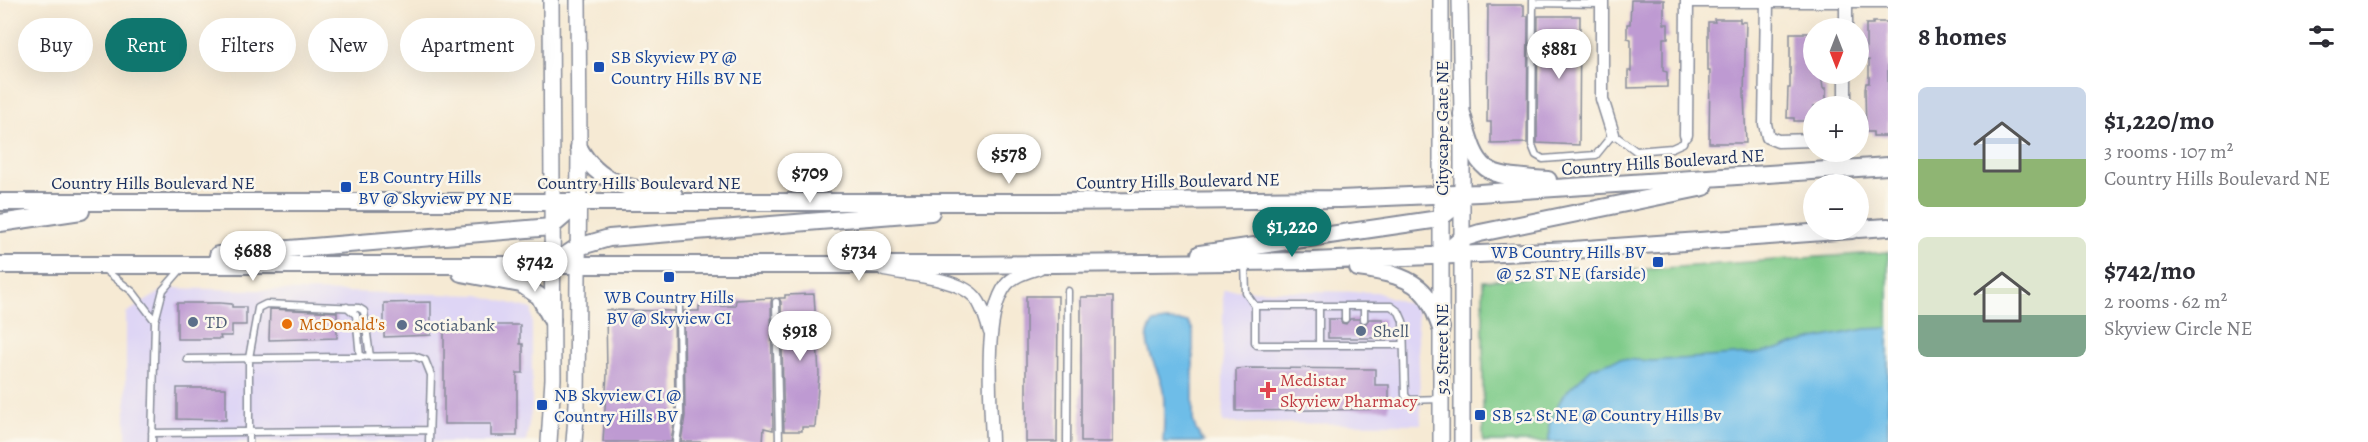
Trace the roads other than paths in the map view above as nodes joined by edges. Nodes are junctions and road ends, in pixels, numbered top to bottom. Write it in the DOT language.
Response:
graph roads {
  1 [pos="551,0"];
  2 [pos="578,0"];
  3 [pos="1441,0"];
  4 [pos="1460,0"];
  5 [pos="1687,1"];
  6 [pos="1767,1"];
  7 [pos="1888,1"];
  8 [pos="1533,2"];
  9 [pos="1602,2"];
  10 [pos="1846,2"];
  11 [pos="1846,18"];
  12 [pos="1462,114"];
  13 [pos="1613,134"];
  14 [pos="1686,135"];
  15 [pos="1803,140"];
  16 [pos="579,148"];
  17 [pos="1888,166"];
  18 [pos="1764,175"];
  19 [pos="1608,185"];
  20 [pos="1462,194"];
  21 [pos="1439,195"];
  22 [pos="0,202"];
  23 [pos="132,202"];
  24 [pos="1051,202"];
  25 [pos="551,203"];
  26 [pos="579,203"];
  27 [pos="722,203"];
  28 [pos="1439,219"];
  29 [pos="0,223"];
  30 [pos="551,226"];
  31 [pos="1888,227"];
  32 [pos="1869,228"];
  33 [pos="1803,233"];
  34 [pos="1461,239"];
  35 [pos="578,247"];
  36 [pos="1461,256"];
  37 [pos="1441,257"];
  38 [pos="1312,261"];
  39 [pos="1245,262"];
  40 [pos="1051,264"];
  41 [pos="1140,264"];
  42 [pos="0,265"];
  43 [pos="99,265"];
  44 [pos="185,265"];
  45 [pos="407,265"];
  46 [pos="551,265"];
  47 [pos="578,265"];
  48 [pos="857,265"];
  49 [pos="1068,291"];
  50 [pos="776,302"];
  51 [pos="346,306"];
  52 [pos="1255,306"];
  53 [pos="1319,306"];
  54 [pos="1345,306"];
  55 [pos="1364,306"];
  56 [pos="679,307"];
  57 [pos="1345,319"];
  58 [pos="1364,319"];
  59 [pos="552,320"];
  60 [pos="155,321"];
  61 [pos="1441,328"];
  62 [pos="990,332"];
  63 [pos="1319,345"];
  64 [pos="1403,345"];
  65 [pos="360,357"];
  66 [pos="370,357"];
  67 [pos="249,358"];
  68 [pos="187,359"];
  69 [pos="1441,399"];
  70 [pos="429,430"];
  71 [pos="249,432"];
  72 [pos="152,433"];
  73 [pos="152,442"];
  74 [pos="249,442"];
  75 [pos="429,442"];
  76 [pos="549,442"];
  77 [pos="574,442"];
  78 [pos="676,442"];
  79 [pos="779,442"];
  80 [pos="992,442"];
  81 [pos="1067,442"];
  82 [pos="1441,442"];
  83 [pos="1462,442"];
  1 -- 25 [label="street"];
  2 -- 16 [label="street"];
  3 -- 21 [label="street, Cityscape Gate NE"];
  4 -- 12 [label="street, Cityscape Gate NE"];
  5 -- 6 [label="street"];
  5 -- 14 [label="street"];
  6 -- 10 [label="street"];
  6 -- 15 [label="street"];
  7 -- 10 [label="street"];
  8 -- 9 [label="lane"];
  8 -- 13 [label="lane"];
  9 -- 13 [label="street"];
  10 -- 11 [label="street"];
  12 -- 19 [label="main road"];
  12 -- 20 [label="street, Cityscape Gate NE"];
  13 -- 14 [label="lane"];
  16 -- 26 [label="street"];
  16 -- 27 [label="main road"];
  17 -- 18 [label="main road, Country Hills Boulevard NE"];
  18 -- 19 [label="main road, Country Hills Boulevard NE"];
  18 -- 34 [label="main road"];
  19 -- 20 [label="main road, Country Hills Boulevard NE"];
  20 -- 21 [label="main road, Country Hills Boulevard NE"];
  20 -- 28 [label="main road"];
  20 -- 34 [label="street, Cityscape Gate NE"];
  21 -- 24 [label="main road, Country Hills Boulevard NE"];
  21 -- 28 [label="street, 52 Street NE"];
  22 -- 23 [label="main road, Country Hills Boulevard NE"];
  23 -- 25 [label="main road, Country Hills Boulevard NE"];
  23 -- 29 [label="main road"];
  24 -- 27 [label="main road, Country Hills Boulevard NE"];
  24 -- 35 [label="main road"];
  25 -- 26 [label="main road, Country Hills Boulevard NE"];
  25 -- 30 [label="street"];
  26 -- 27 [label="main road, Country Hills Boulevard NE"];
  26 -- 30 [label="main road"];
  26 -- 35 [label="street"];
  28 -- 37 [label="street, 52 Street NE"];
  28 -- 41 [label="main road"];
  30 -- 43 [label="main road"];
  30 -- 46 [label="street"];
  31 -- 32 [label="main road"];
  33 -- 36 [label="main road"];
  34 -- 36 [label="street, Cityscape Gate NE"];
  34 -- 37 [label="main road"];
  35 -- 46 [label="main road"];
  35 -- 47 [label="street"];
  36 -- 37 [label="main road"];
  36 -- 83 [label="street, 52 Street NE"];
  37 -- 38 [label="main road"];
  37 -- 61 [label="street, 52 Street NE"];
  38 -- 39 [label="main road"];
  38 -- 61 [label="main road"];
  39 -- 41 [label="main road"];
  39 -- 52 [label="lane"];
  40 -- 41 [label="main road"];
  40 -- 48 [label="main road"];
  40 -- 62 [label="street"];
  42 -- 43 [label="main road"];
  43 -- 44 [label="main road"];
  43 -- 60 [label="lane"];
  44 -- 45 [label="main road"];
  44 -- 60 [label="lane"];
  45 -- 46 [label="main road"];
  45 -- 59 [label="main road"];
  46 -- 47 [label="main road"];
  46 -- 59 [label="street"];
  47 -- 48 [label="main road"];
  47 -- 77 [label="street"];
  48 -- 62 [label="street"];
  49 -- 81 [label="lane"];
  50 -- 79 [label="lane"];
  51 -- 65 [label="lane"];
  51 -- 66 [label="lane"];
  51 -- 67 [label="lane"];
  52 -- 53 [label="lane"];
  52 -- 63 [label="lane"];
  53 -- 54 [label="lane"];
  53 -- 63 [label="lane"];
  54 -- 55 [label="lane"];
  54 -- 57 [label="lane"];
  55 -- 58 [label="lane"];
  55 -- 64 [label="lane"];
  56 -- 78 [label="lane"];
  59 -- 76 [label="street"];
  60 -- 72 [label="lane"];
  61 -- 69 [label="street, 52 Street NE"];
  62 -- 80 [label="street"];
  63 -- 64 [label="lane"];
  64 -- 69 [label="lane"];
  65 -- 66 [label="lane"];
  65 -- 67 [label="lane"];
  66 -- 70 [label="lane"];
  67 -- 68 [label="lane"];
  67 -- 71 [label="lane"];
  69 -- 82 [label="street, 52 Street NE"];
  70 -- 71 [label="lane"];
  70 -- 75 [label="lane"];
  71 -- 72 [label="lane"];
  71 -- 74 [label="lane"];
  72 -- 73 [label="lane"];
}
